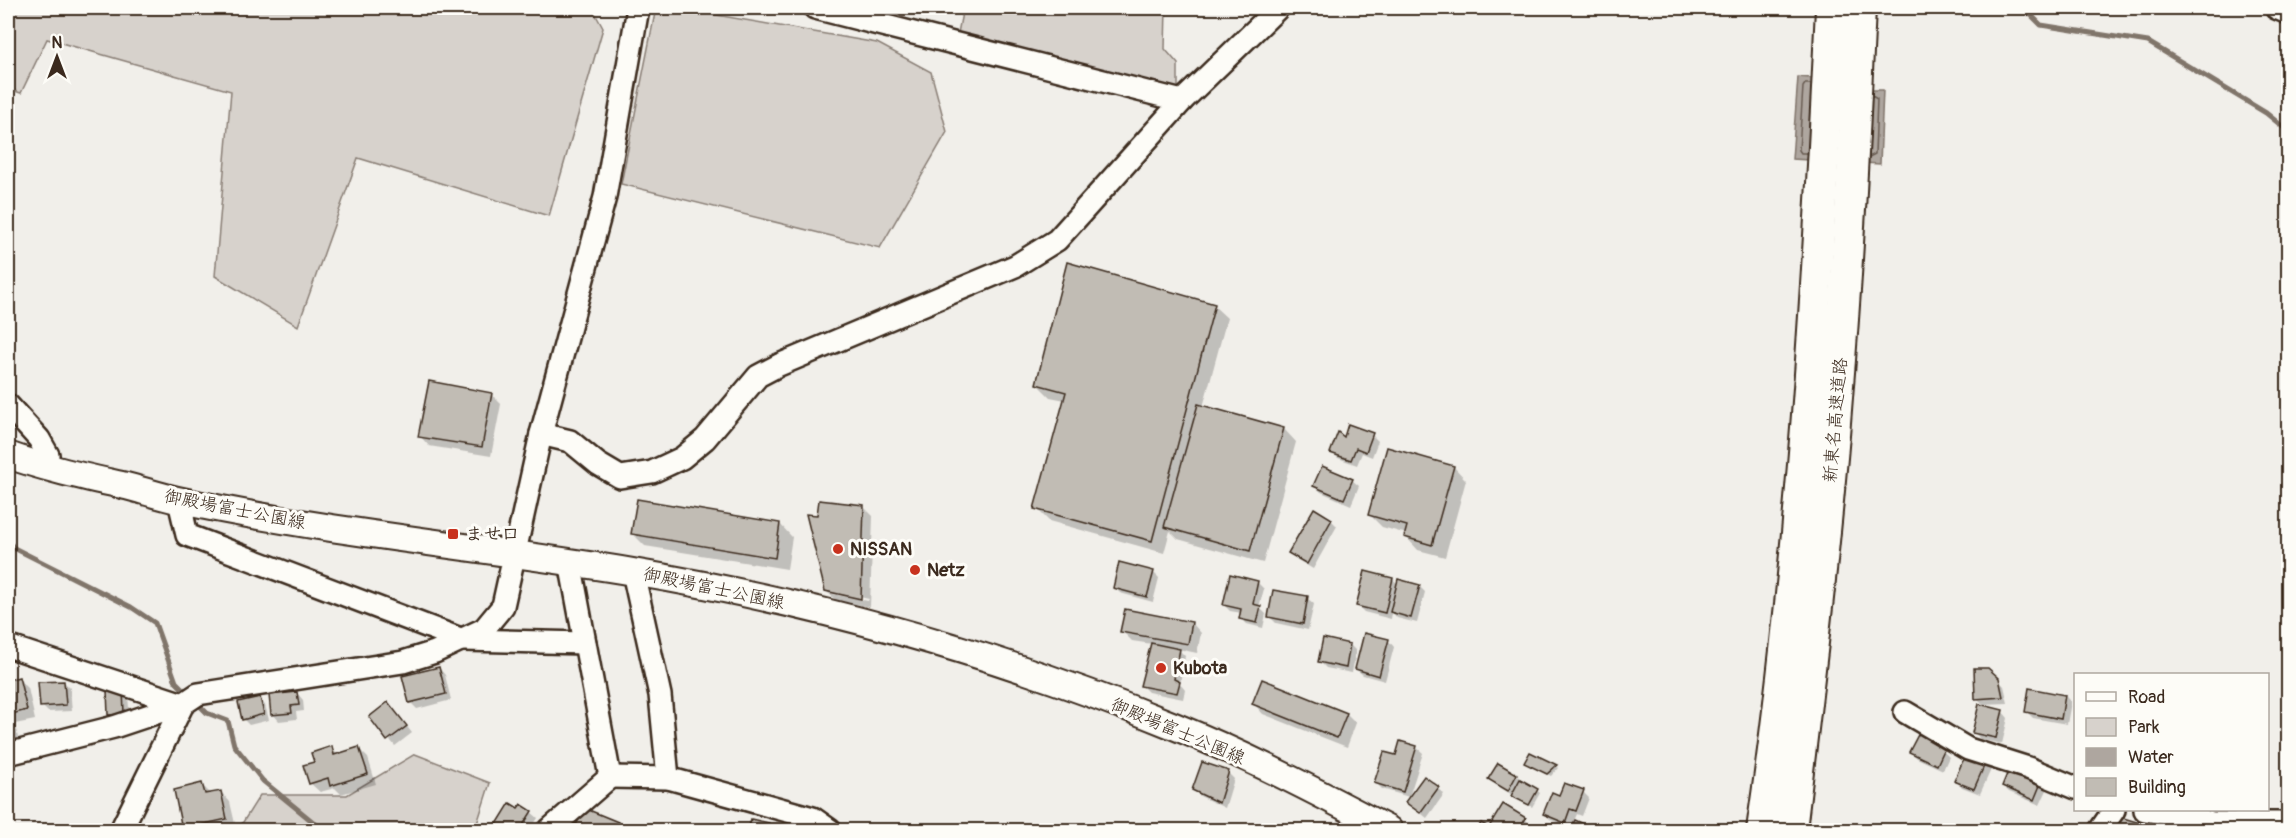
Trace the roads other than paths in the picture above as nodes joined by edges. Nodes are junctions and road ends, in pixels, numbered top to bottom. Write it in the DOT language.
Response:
graph roads {
  1 [pos="638,8"];
  2 [pos="815,8"];
  3 [pos="1278,8"];
  4 [pos="1831,8"];
  5 [pos="1860,8"];
  6 [pos="2276,8"];
  7 [pos="2289,13"];
  8 [pos="1182,101"];
  9 [pos="8,405"];
  10 [pos="541,434"];
  11 [pos="8,455"];
  12 [pos="44,468"];
  13 [pos="179,501"];
  14 [pos="516,555"];
  15 [pos="570,562"];
  16 [pos="633,572"];
  17 [pos="463,640"];
  18 [pos="585,642"];
  19 [pos="8,646"];
  20 [pos="183,704"];
  21 [pos="1905,712"];
  22 [pos="8,754"];
  23 [pos="610,777"];
  24 [pos="668,778"];
  25 [pos="2074,787"];
  26 [pos="2113,811"];
  27 [pos="2150,811"];
  28 [pos="2289,823"];
  29 [pos="819,827"];
  30 [pos="121,831"];
  31 [pos="549,831"];
  32 [pos="1389,831"];
  33 [pos="1762,831"];
  34 [pos="1791,831"];
  35 [pos="2100,831"];
  1 -- 10 [label="street"];
  2 -- 8 [label="street"];
  3 -- 8 [label="street"];
  4 -- 33 [label="highway, 新東名高速道路"];
  5 -- 34 [label="highway, 新東名高速道路"];
  6 -- 7 [label="street"];
  8 -- 10 [label="street"];
  9 -- 12 [label="street"];
  10 -- 14 [label="street"];
  11 -- 12 [label="main road, 御殿場富士公園線"];
  12 -- 13 [label="main road, 御殿場富士公園線"];
  13 -- 14 [label="main road, 御殿場富士公園線"];
  13 -- 17 [label="street"];
  14 -- 15 [label="main road, 御殿場富士公園線"];
  14 -- 17 [label="street"];
  15 -- 16 [label="main road, 御殿場富士公園線"];
  15 -- 18 [label="street"];
  16 -- 24 [label="street"];
  16 -- 32 [label="main road, 御殿場富士公園線"];
  17 -- 18 [label="street"];
  17 -- 20 [label="street"];
  18 -- 23 [label="street"];
  19 -- 20 [label="street"];
  20 -- 22 [label="street"];
  20 -- 30 [label="street"];
  21 -- 25 [label="street"];
  23 -- 24 [label="street"];
  23 -- 31 [label="street"];
  24 -- 29 [label="street"];
  26 -- 35 [label="street"];
  27 -- 28 [label="street"];
}
